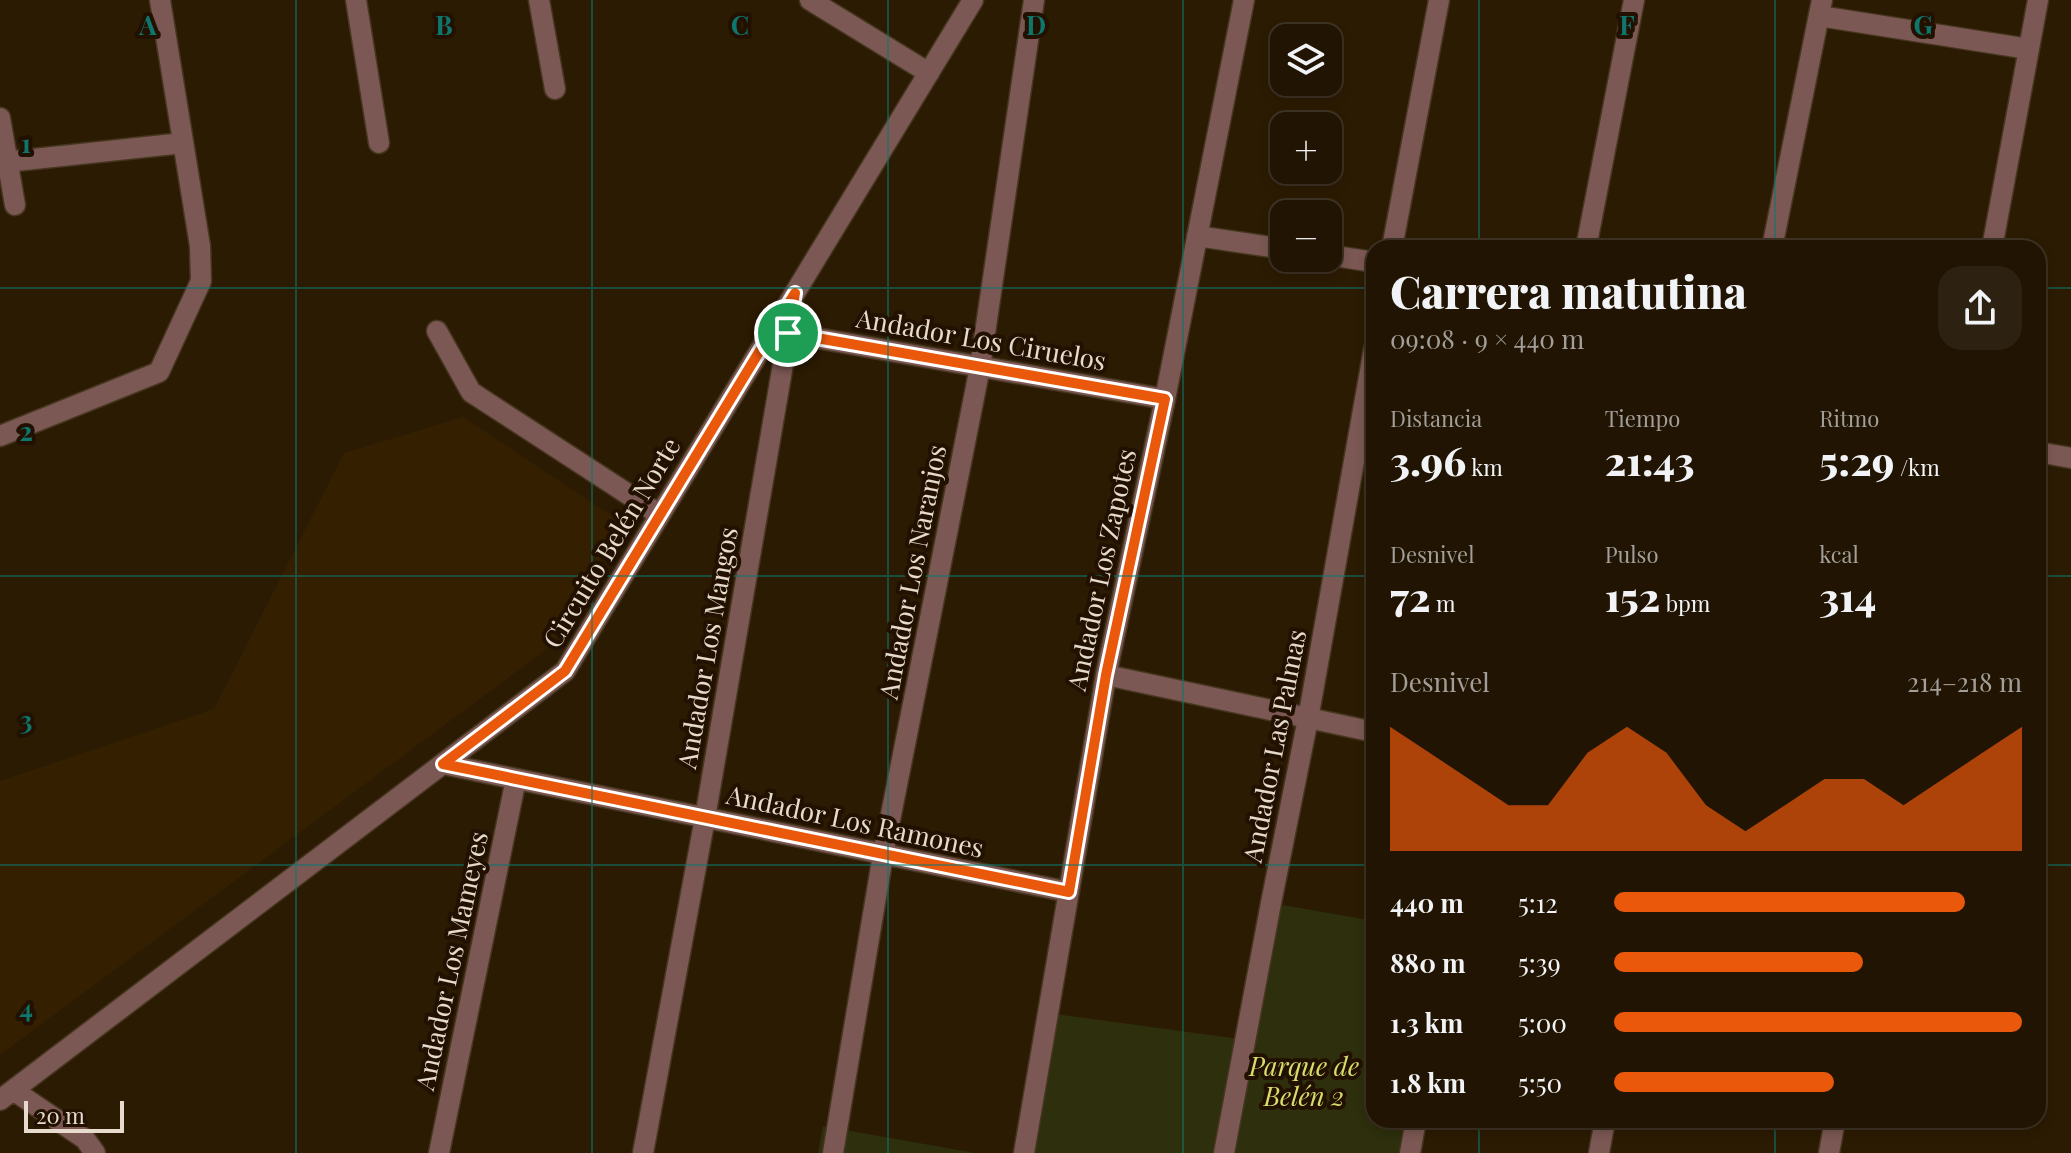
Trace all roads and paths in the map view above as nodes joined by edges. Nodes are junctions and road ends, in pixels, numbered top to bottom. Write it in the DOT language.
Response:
graph roads {
  1 [pos="160,0"];
  2 [pos="356,0"];
  3 [pos="539,0"];
  4 [pos="810,0"];
  5 [pos="973,0"];
  6 [pos="1034,0"];
  7 [pos="1244,0"];
  8 [pos="1439,0"];
  9 [pos="1634,0"];
  10 [pos="2038,0"];
  11 [pos="1821,8"];
  12 [pos="2029,49"];
  13 [pos="929,73"];
  14 [pos="555,89"];
  15 [pos="0,118"];
  16 [pos="183,143"];
  17 [pos="379,143"];
  18 [pos="6,162"];
  19 [pos="15,205"];
  20 [pos="1197,236"];
  21 [pos="1394,240"];
  22 [pos="1588,240"];
  23 [pos="1774,240"];
  24 [pos="1993,240"];
  25 [pos="1270,247"];
  26 [pos="1342,257"];
  27 [pos="1366,261"];
  28 [pos="795,293"];
  29 [pos="437,331"];
  30 [pos="788,333"];
  31 [pos="980,367"];
  32 [pos="1366,394"];
  33 [pos="1165,399"];
  34 [pos="0,436"];
  35 [pos="2046,453"];
  36 [pos="2071,458"];
  37 [pos="660,515"];
  38 [pos="1106,675"];
  39 [pos="1308,719"];
  40 [pos="1366,730"];
  41 [pos="443,764"];
  42 [pos="516,779"];
  43 [pos="705,818"];
  44 [pos="883,855"];
  45 [pos="1069,892"];
  46 [pos="6,1095"];
  47 [pos="1415,1128"];
  48 [pos="1604,1128"];
  49 [pos="1834,1128"];
  50 [pos="95,1153"];
  51 [pos="439,1153"];
  52 [pos="643,1153"];
  53 [pos="833,1153"];
  54 [pos="1024,1153"];
  55 [pos="1224,1153"];
  56 [pos="1410,1153"];
  57 [pos="1599,1153"];
  58 [pos="1829,1153"];
  1 -- 16 [label="street"];
  2 -- 17 [label="street"];
  3 -- 14 [label="street"];
  4 -- 13 [label="street"];
  5 -- 13 [label="street, Circuito Belén Norte"];
  6 -- 31 [label="street, Andador Los Naranjos"];
  7 -- 20 [label="street, Andador Los Zapotes"];
  8 -- 21 [label="street"];
  9 -- 22 [label="street"];
  10 -- 12 [label="street"];
  11 -- 12 [label="street"];
  11 -- 23 [label="street"];
  12 -- 24 [label="street"];
  13 -- 28 [label="street, Circuito Belén Norte"];
  15 -- 18 [label="street"];
  16 -- 18 [label="street"];
  16 -- 34 [label="street"];
  18 -- 19 [label="street"];
  20 -- 25 [label="street"];
  20 -- 33 [label="street, Andador Los Zapotes"];
  26 -- 27 [label="street"];
  28 -- 30 [label="street, Andador Los Mangos"];
  28 -- 37 [label="street, Circuito Belén Norte"];
  29 -- 37 [label="street"];
  30 -- 31 [label="street, Andador Los Ciruelos"];
  30 -- 43 [label="street, Andador Los Mangos"];
  31 -- 33 [label="street, Andador Los Ciruelos"];
  31 -- 44 [label="street, Andador Los Naranjos"];
  32 -- 39 [label="street, Andador Las Palmas"];
  33 -- 38 [label="street, Andador Los Zapotes"];
  35 -- 36 [label="street"];
  37 -- 41 [label="street, Circuito Belén Norte"];
  38 -- 39 [label="street"];
  38 -- 45 [label="street, Andador Los Zapotes"];
  39 -- 40 [label="street"];
  39 -- 55 [label="street, Andador Las Palmas"];
  41 -- 42 [label="street, Andador Los Ramones"];
  41 -- 46 [label="street, Circuito Belén Norte"];
  42 -- 43 [label="street, Andador Los Ramones"];
  42 -- 51 [label="street, Andador Los Mameyes"];
  43 -- 44 [label="street, Andador Los Ramones"];
  43 -- 52 [label="street, Andador Los Mangos"];
  44 -- 45 [label="street, Andador Los Ramones"];
  44 -- 53 [label="street, Andador Los Naranjos"];
  45 -- 54 [label="street, Andador Los Zapotes"];
  46 -- 50 [label="street"];
  47 -- 56 [label="street"];
  48 -- 57 [label="street"];
  49 -- 58 [label="street"];
}
